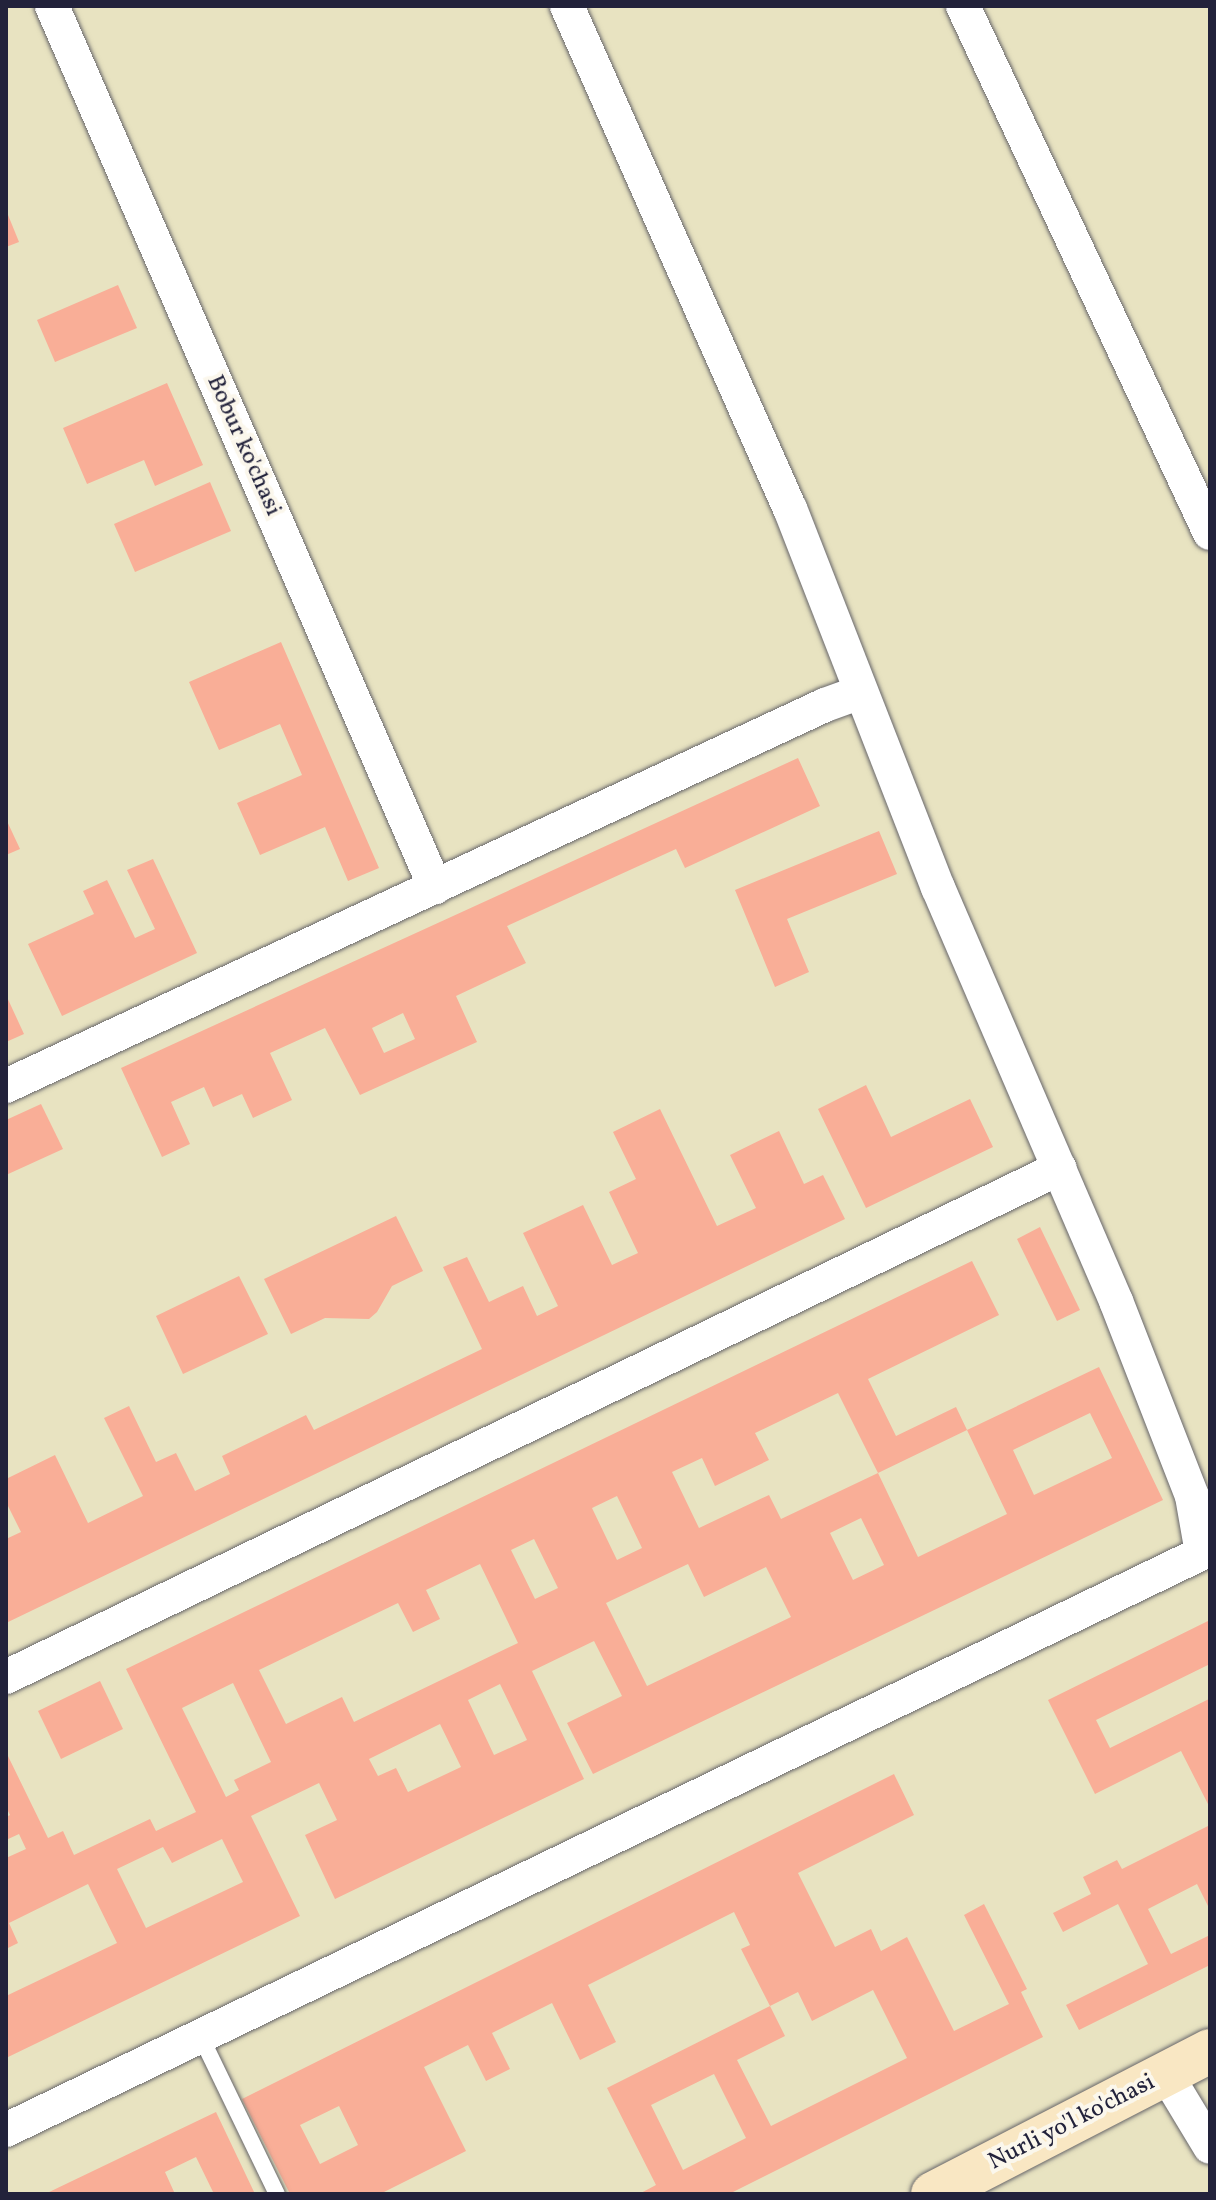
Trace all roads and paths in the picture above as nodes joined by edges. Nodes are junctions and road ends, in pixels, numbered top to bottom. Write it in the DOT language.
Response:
graph roads {
  1 [pos="52,6"];
  2 [pos="567,6"];
  3 [pos="963,6"];
  4 [pos="1210,533"];
  5 [pos="861,692"];
  6 [pos="435,887"];
  7 [pos="6,1086"];
  8 [pos="1060,1168"];
  9 [pos="6,1677"];
  10 [pos="201,2037"];
  11 [pos="1210,2051"];
  12 [pos="1166,2074"];
  13 [pos="6,2130"];
  14 [pos="1210,2147"];
  15 [pos="277,2194"];
  16 [pos="933,2194"];
  1 -- 6 [label="street, Bobur ko'chasi"];
  2 -- 5 [label="street"];
  3 -- 4 [label="street"];
  5 -- 6 [label="street"];
  5 -- 8 [label="street"];
  6 -- 7 [label="street"];
  8 -- 9 [label="street"];
  8 -- 10 [label="street"];
  10 -- 13 [label="street"];
  10 -- 15 [label="lane"];
  11 -- 12 [label="main road, Nurli yo'l ko'chasi"];
  12 -- 14 [label="street"];
  12 -- 16 [label="main road, Nurli yo'l ko'chasi"];
}
